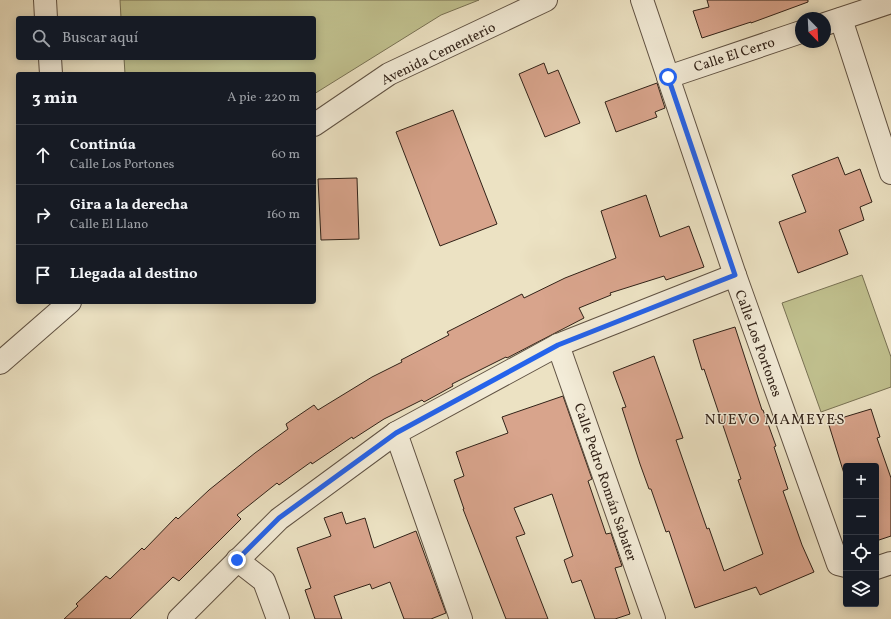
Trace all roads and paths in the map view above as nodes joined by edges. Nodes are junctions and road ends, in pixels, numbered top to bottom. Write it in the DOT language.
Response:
graph roads {
  1 [pos="45,0"];
  2 [pos="546,0"];
  3 [pos="642,0"];
  4 [pos="891,2"];
  5 [pos="46,16"];
  6 [pos="833,22"];
  7 [pos="795,34"];
  8 [pos="50,60"];
  9 [pos="51,72"];
  10 [pos="668,77"];
  11 [pos="316,124"];
  12 [pos="891,173"];
  13 [pos="735,275"];
  14 [pos="68,304"];
  15 [pos="558,345"];
  16 [pos="0,363"];
  17 [pos="396,433"];
  18 [pos="237,560"];
  19 [pos="891,563"];
  20 [pos="843,565"];
  21 [pos="879,567"];
  22 [pos="179,619"];
  23 [pos="278,619"];
  24 [pos="461,619"];
  25 [pos="654,619"];
  1 -- 5 [label="street"];
  2 -- 11 [label="street, Avenida Cementerio"];
  3 -- 10 [label="street, Calle Los Portones"];
  4 -- 6 [label="street"];
  6 -- 12 [label="street"];
  7 -- 10 [label="street, Calle El Cerro"];
  8 -- 9 [label="street"];
  10 -- 13 [label="street, Calle Los Portones"];
  13 -- 15 [label="street"];
  13 -- 20 [label="street, Calle Los Portones"];
  14 -- 16 [label="street"];
  15 -- 17 [label="street"];
  15 -- 25 [label="street, Calle Pedro Román Sabater"];
  17 -- 18 [label="street"];
  17 -- 24 [label="street"];
  18 -- 22 [label="street"];
  18 -- 23 [label="street"];
  19 -- 21 [label="street"];
}
